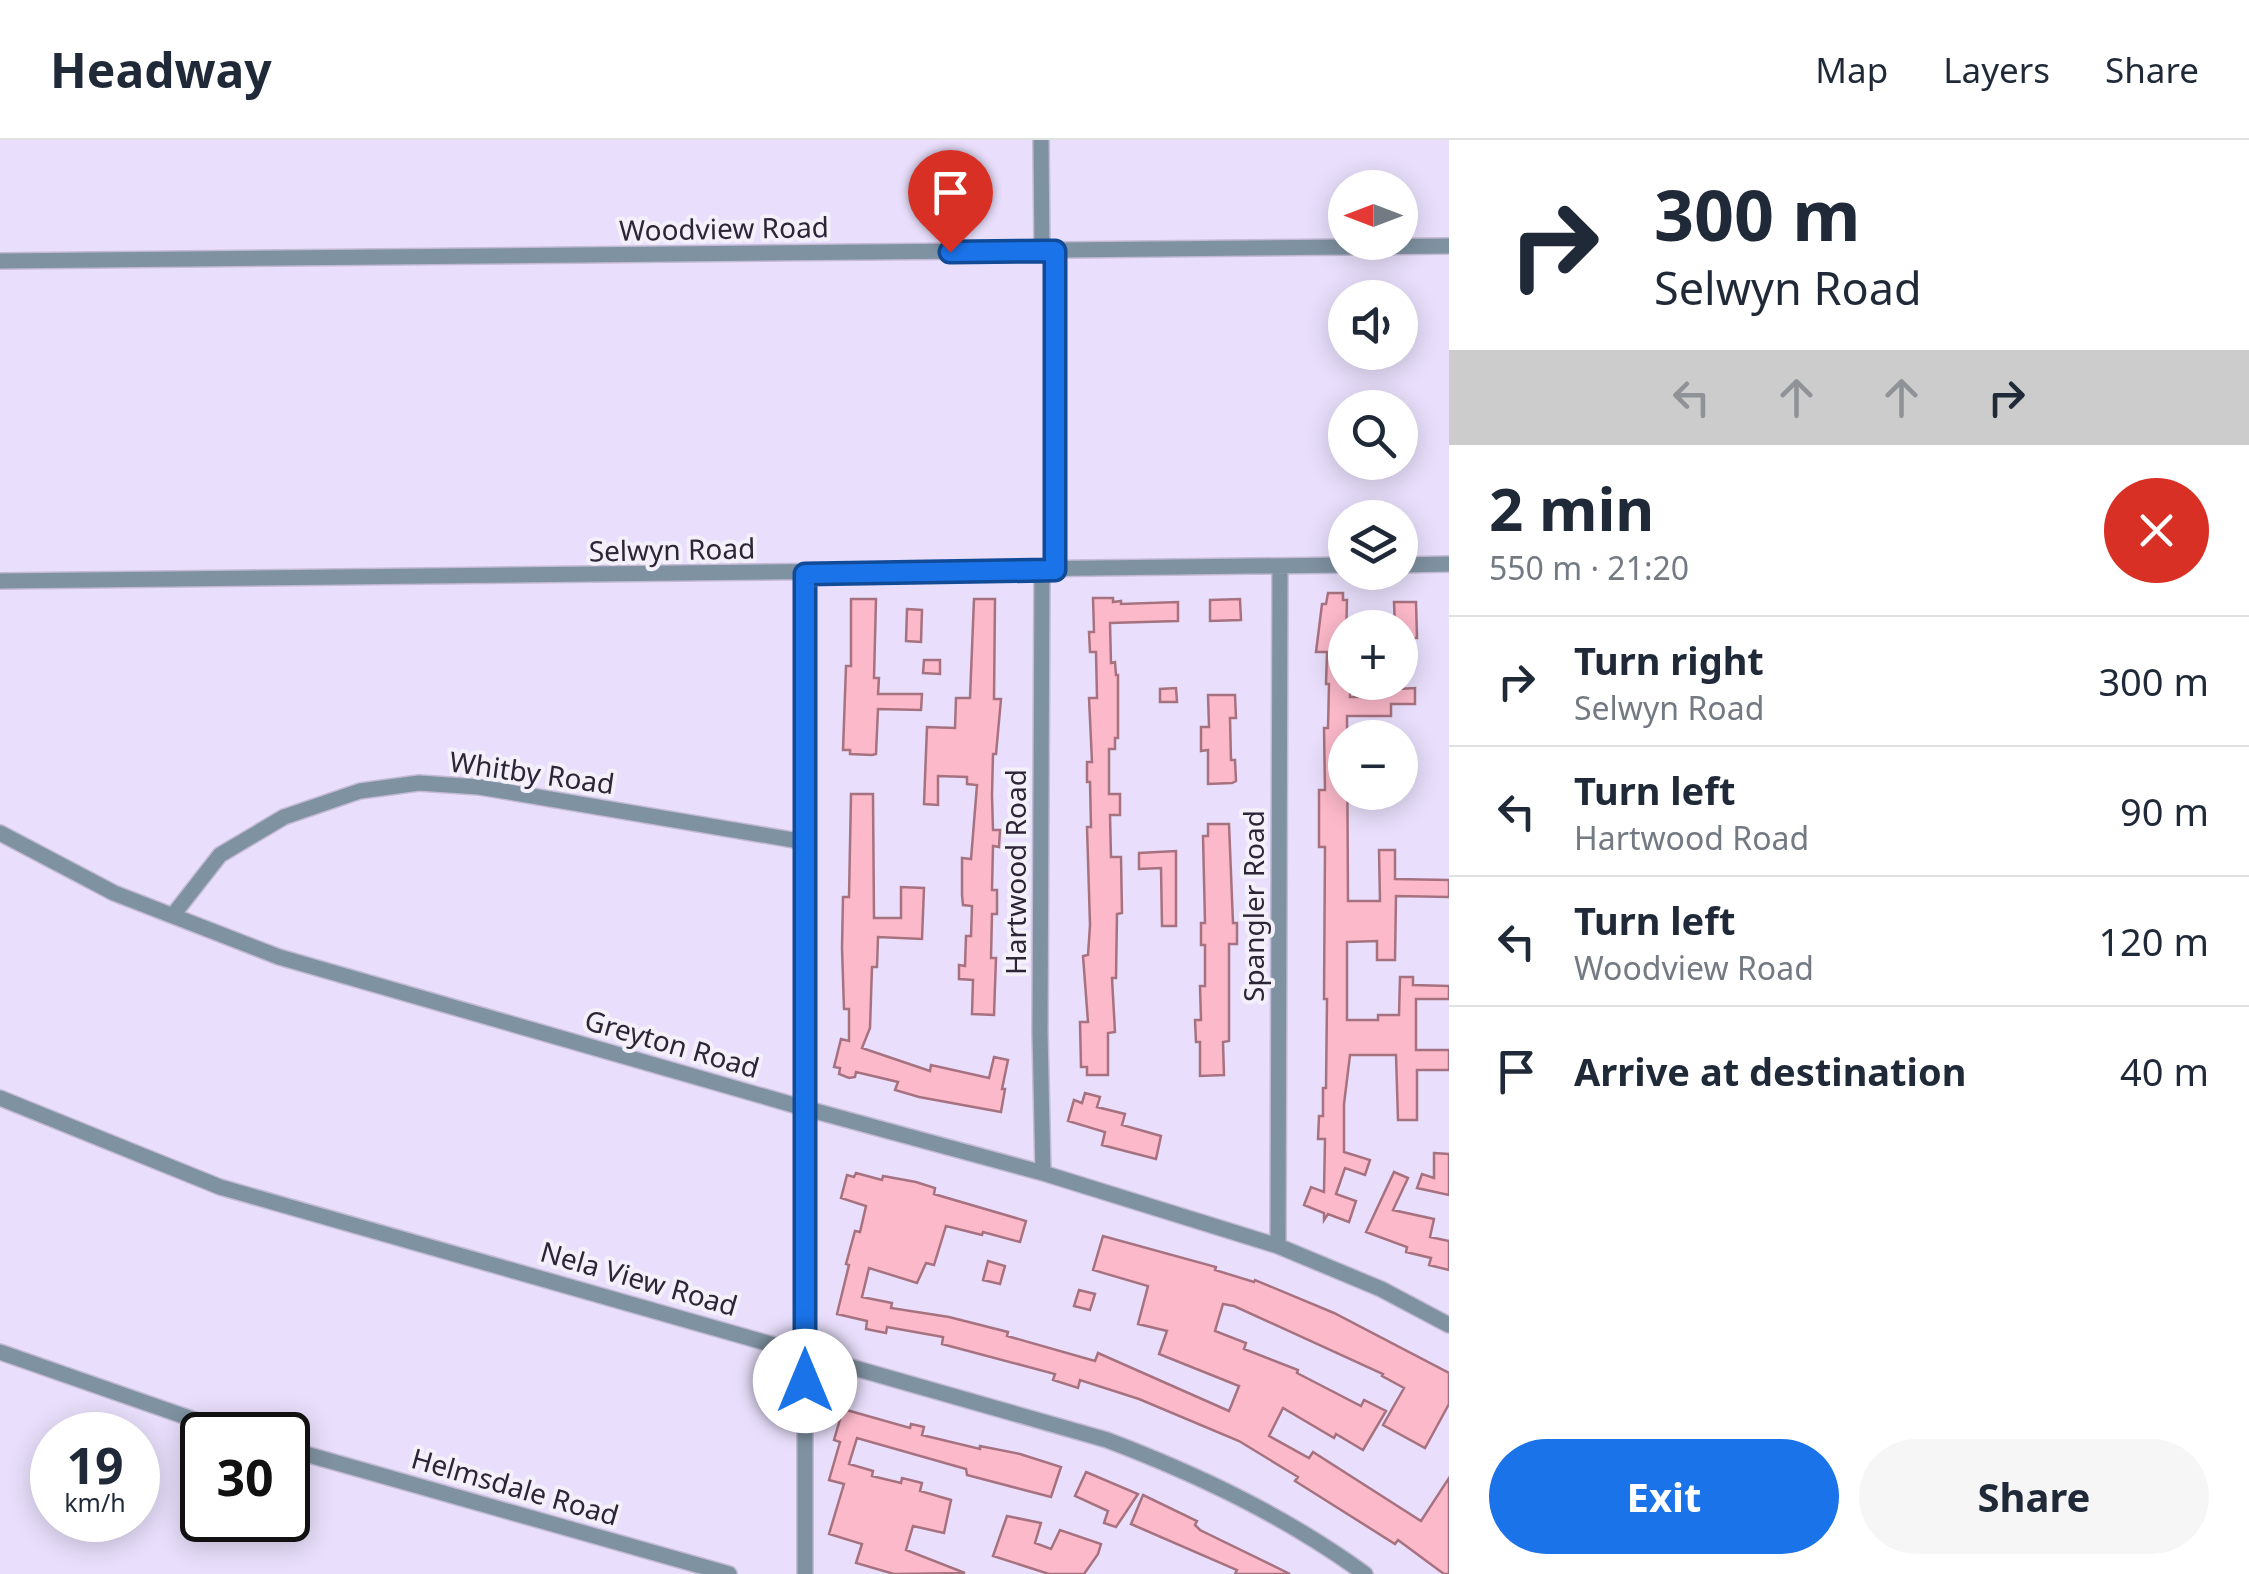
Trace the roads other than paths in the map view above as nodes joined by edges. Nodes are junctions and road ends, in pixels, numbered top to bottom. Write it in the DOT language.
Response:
graph roads {
  1 [pos="1041,140"];
  2 [pos="1449,246"];
  3 [pos="1049,251"];
  4 [pos="0,261"];
  5 [pos="1449,564"];
  6 [pos="1328,565"];
  7 [pos="1418,565"];
  8 [pos="1280,566"];
  9 [pos="1049,570"];
  10 [pos="805,574"];
  11 [pos="0,581"];
  12 [pos="0,833"];
  13 [pos="805,842"];
  14 [pos="173,914"];
  15 [pos="0,1098"];
  16 [pos="804,1108"];
  17 [pos="1043,1173"];
  18 [pos="1278,1246"];
  19 [pos="1449,1325"];
  20 [pos="805,1351"];
  21 [pos="0,1352"];
  22 [pos="180,1415"];
  23 [pos="310,1455"];
  24 [pos="730,1574"];
  25 [pos="805,1574"];
  26 [pos="1365,1574"];
  1 -- 3 [label="street, Hartwood Road"];
  2 -- 3 [label="street, Woodview Road"];
  3 -- 4 [label="street, Woodview Road"];
  3 -- 9 [label="street, Hartwood Road"];
  5 -- 7 [label="street"];
  6 -- 8 [label="street, Selwyn Road"];
  8 -- 9 [label="street, Selwyn Road"];
  8 -- 18 [label="street, Spangler Road"];
  9 -- 10 [label="street, Selwyn Road"];
  9 -- 17 [label="street, Hartwood Road"];
  10 -- 11 [label="street, Selwyn Road"];
  10 -- 13 [label="street"];
  12 -- 14 [label="street, Greyton Road"];
  13 -- 14 [label="street, Whitby Road"];
  13 -- 16 [label="street"];
  14 -- 16 [label="street, Greyton Road"];
  15 -- 20 [label="street, Nela View Road"];
  16 -- 17 [label="street, Greyton Road"];
  16 -- 20 [label="street"];
  17 -- 18 [label="street, Greyton Road"];
  18 -- 19 [label="street, Greyton Road"];
  20 -- 25 [label="street"];
  20 -- 26 [label="street, Nela View Road"];
  21 -- 22 [label="street"];
  23 -- 24 [label="street, Helmsdale Road"];
}
